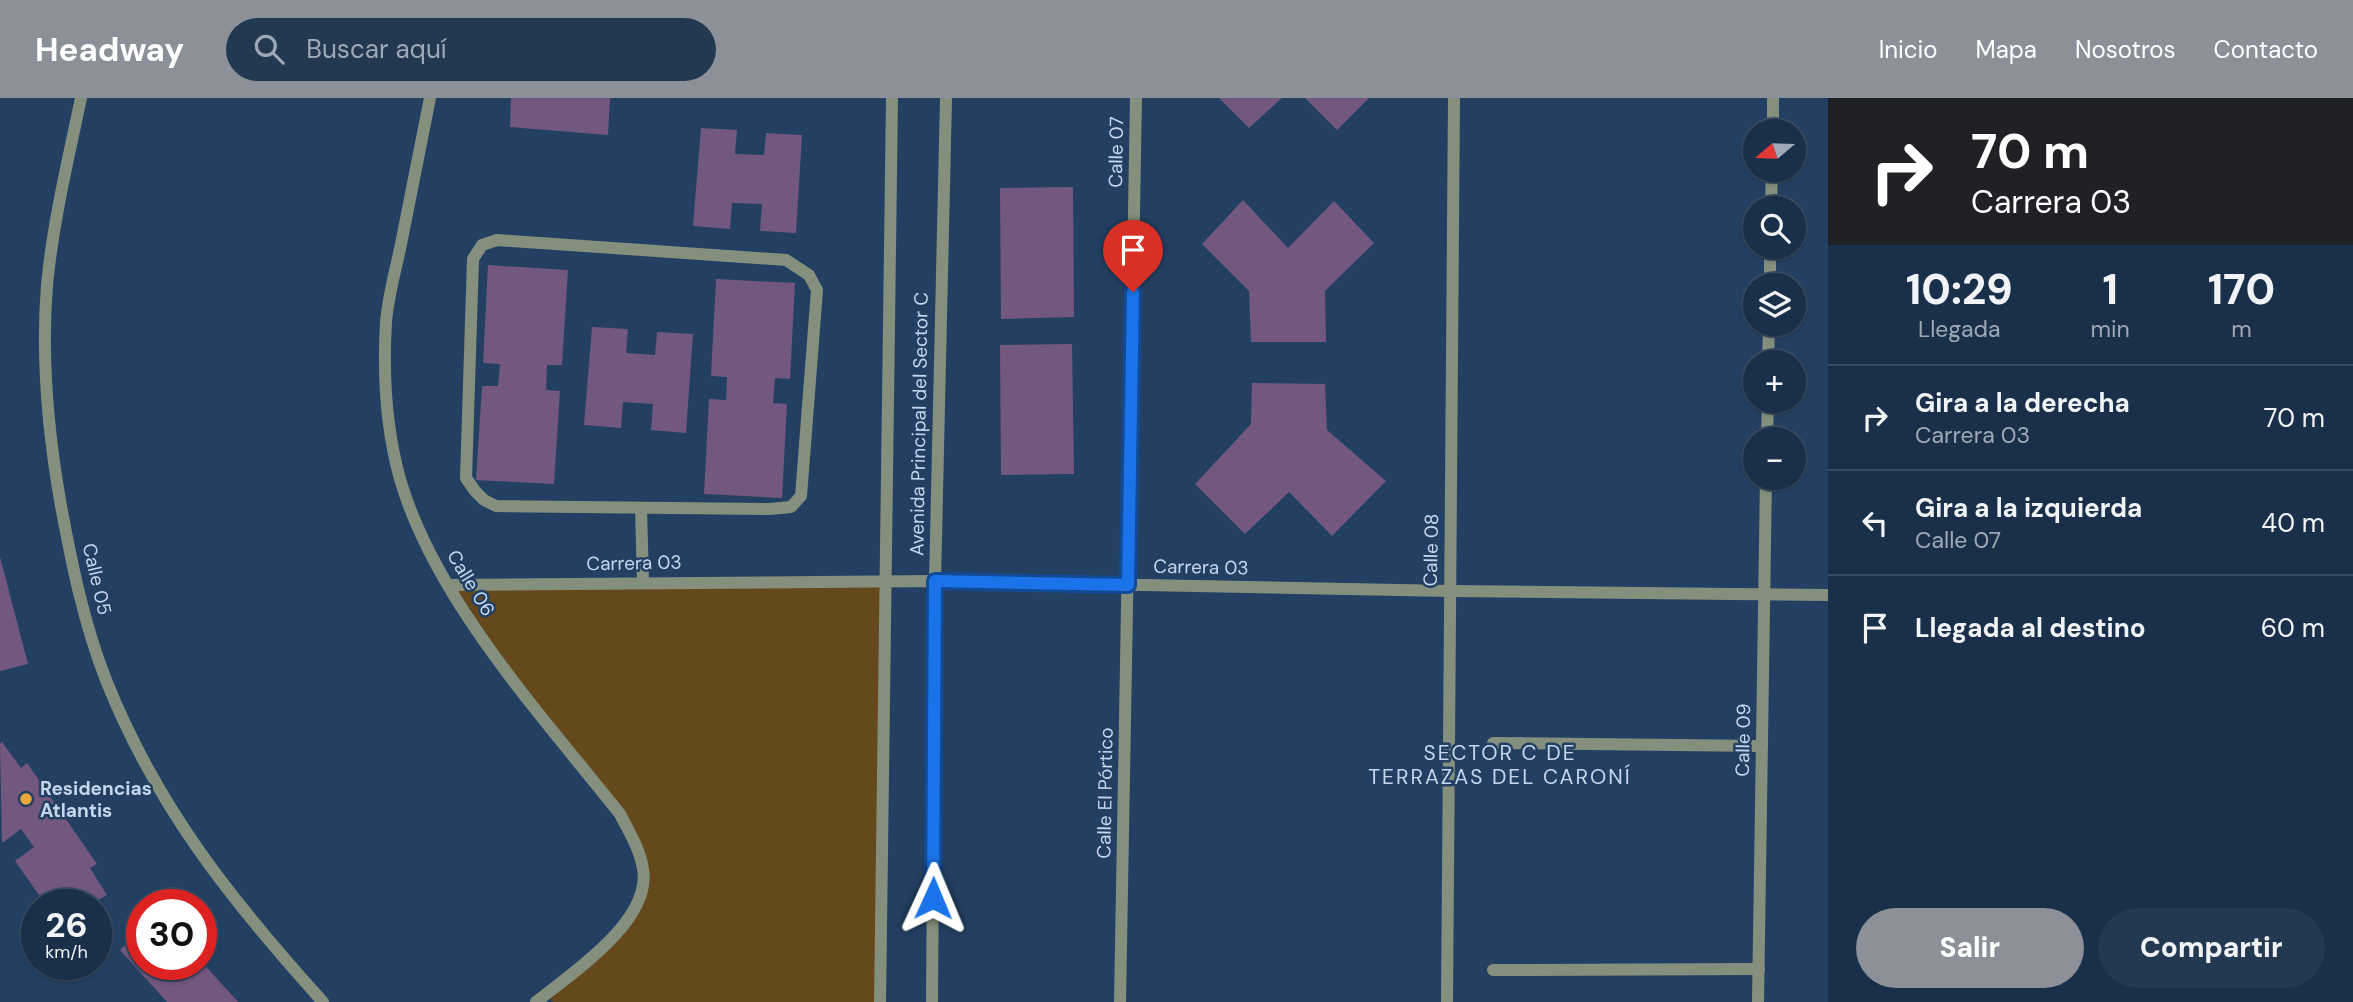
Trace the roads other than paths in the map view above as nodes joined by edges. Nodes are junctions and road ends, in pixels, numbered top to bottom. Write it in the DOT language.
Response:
graph roads {
  1 [pos="81,98"];
  2 [pos="430,98"];
  3 [pos="892,98"];
  4 [pos="946,98"];
  5 [pos="1136,98"];
  6 [pos="1454,98"];
  7 [pos="1773,98"];
  8 [pos="1773,119"];
  9 [pos="1766,490"];
  10 [pos="641,508"];
  11 [pos="886,581"];
  12 [pos="935,581"];
  13 [pos="643,582"];
  14 [pos="448,585"];
  15 [pos="1128,585"];
  16 [pos="1450,591"];
  17 [pos="1764,595"];
  18 [pos="1828,595"];
  19 [pos="1493,743"];
  20 [pos="1762,746"];
  21 [pos="1493,970"];
  22 [pos="1759,970"];
  23 [pos="323,1002"];
  24 [pos="536,1002"];
  25 [pos="880,1002"];
  26 [pos="932,1002"];
  27 [pos="1120,1002"];
  28 [pos="1447,1002"];
  29 [pos="1758,1002"];
  1 -- 23 [label="street, Calle 05"];
  2 -- 14 [label="street, Calle 06"];
  3 -- 11 [label="street, Avenida Principal del Sector C"];
  4 -- 12 [label="street, Avenida Principal del Sector C"];
  5 -- 15 [label="street, Calle 07"];
  6 -- 16 [label="street, Calle 08"];
  7 -- 8 [label="street"];
  9 -- 17 [label="street, Calle 09"];
  10 -- 10 [label="street"];
  10 -- 13 [label="street"];
  11 -- 12 [label="street, Carrera 03"];
  11 -- 13 [label="street, Carrera 03"];
  11 -- 25 [label="street, Avenida Principal del Sector C"];
  12 -- 15 [label="street, Carrera 03"];
  12 -- 26 [label="street, Avenida Principal del Sector C"];
  13 -- 14 [label="street, Carrera 03"];
  14 -- 24 [label="street, Calle 06"];
  15 -- 16 [label="street, Carrera 03"];
  15 -- 27 [label="street, Calle El Pórtico"];
  16 -- 17 [label="street, Carrera 03"];
  16 -- 28 [label="street, Calle 08"];
  17 -- 18 [label="street, Carrera 03"];
  17 -- 20 [label="street, Calle 09"];
  19 -- 20 [label="street"];
  20 -- 22 [label="street, Calle 09"];
  21 -- 22 [label="street"];
  22 -- 29 [label="street, Calle 09"];
}
